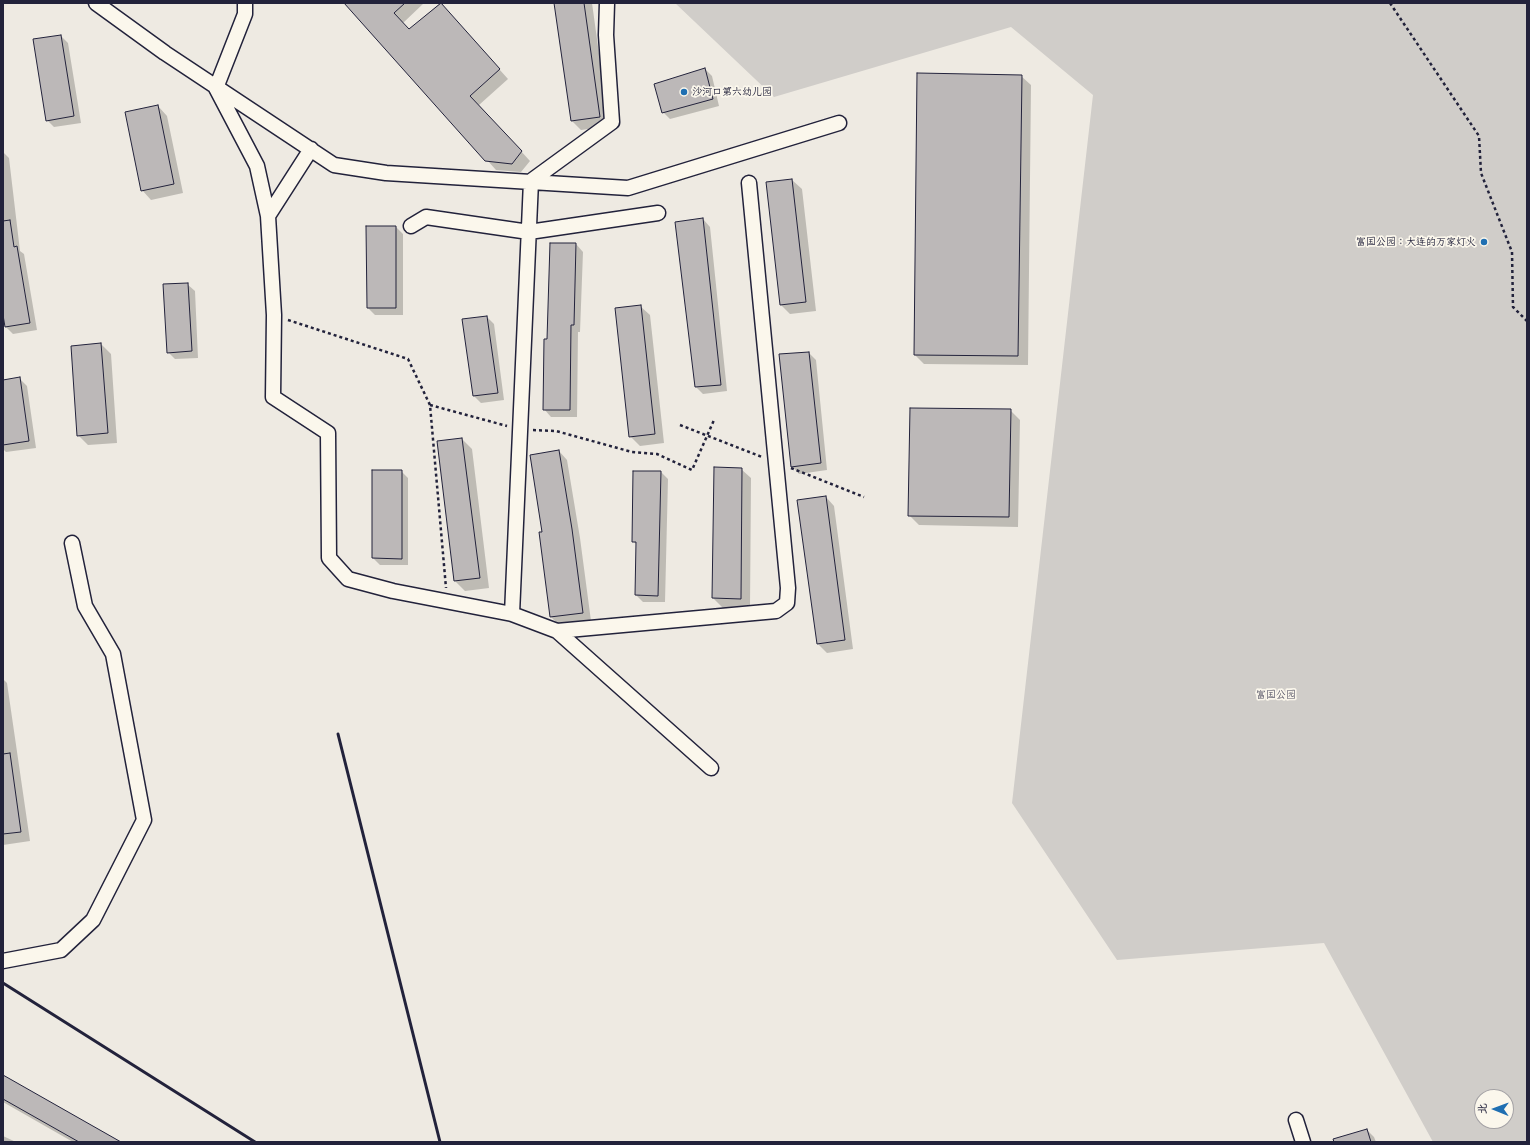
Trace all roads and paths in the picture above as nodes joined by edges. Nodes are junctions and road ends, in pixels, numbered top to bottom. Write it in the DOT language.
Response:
graph roads {
  1 [pos="96,3"];
  2 [pos="245,3"];
  3 [pos="608,3"];
  4 [pos="1390,3"];
  5 [pos="216,88"];
  6 [pos="840,123"];
  7 [pos="311,149"];
  8 [pos="531,181"];
  9 [pos="749,183"];
  10 [pos="658,213"];
  11 [pos="268,216"];
  12 [pos="411,226"];
  13 [pos="529,232"];
  14 [pos="274,315"];
  15 [pos="1527,321"];
  16 [pos="430,405"];
  17 [pos="714,420"];
  18 [pos="520,430"];
  19 [pos="72,543"];
  20 [pos="447,600"];
  21 [pos="512,614"];
  22 [pos="557,630"];
  23 [pos="711,768"];
  24 [pos="3,961"];
  25 [pos="1296,1120"];
  26 [pos="1304,1142"];
  1 -- 5 [label="street"];
  2 -- 5 [label="street"];
  3 -- 8 [label="street"];
  4 -- 15 [label="path"];
  5 -- 7 [label="street"];
  5 -- 11 [label="street"];
  6 -- 8 [label="street"];
  7 -- 8 [label="street"];
  7 -- 11 [label="street"];
  8 -- 13 [label="street"];
  9 -- 22 [label="street"];
  10 -- 13 [label="street"];
  11 -- 14 [label="street"];
  12 -- 13 [label="street"];
  13 -- 18 [label="street"];
  14 -- 16 [label="path"];
  14 -- 20 [label="street"];
  16 -- 18 [label="path"];
  16 -- 20 [label="path"];
  17 -- 18 [label="path"];
  18 -- 21 [label="street"];
  19 -- 24 [label="street"];
  20 -- 21 [label="street"];
  21 -- 22 [label="street"];
  22 -- 23 [label="street"];
  25 -- 26 [label="street"];
}
